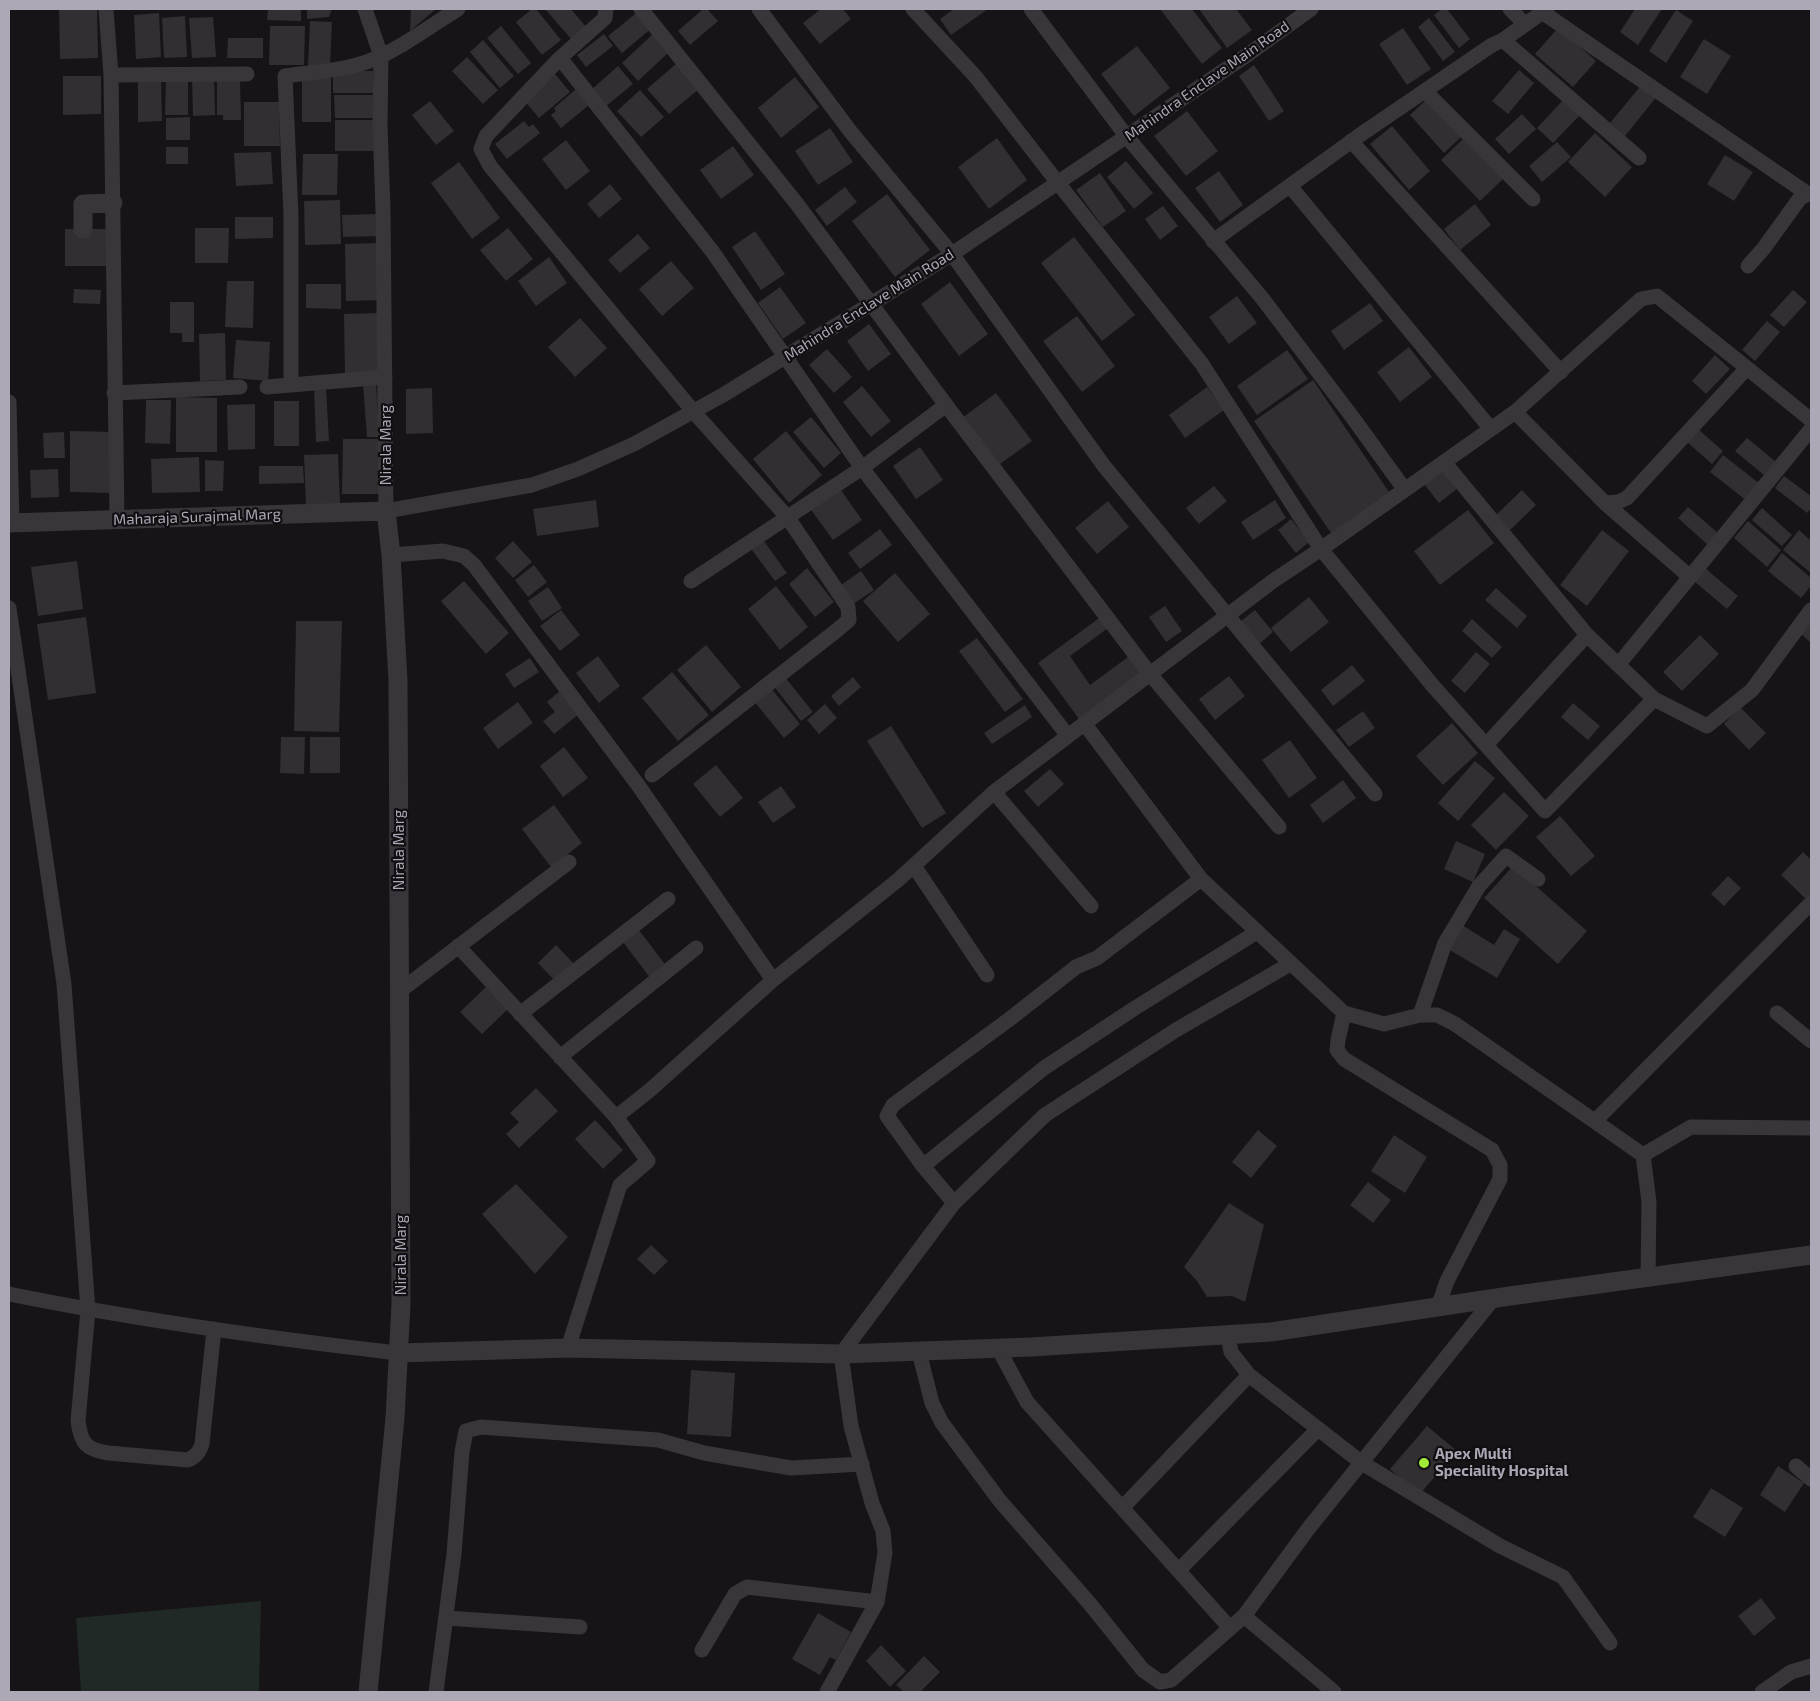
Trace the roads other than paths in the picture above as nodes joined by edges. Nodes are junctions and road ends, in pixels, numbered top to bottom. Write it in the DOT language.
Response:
graph roads {
  1 [pos="106,9"];
  2 [pos="365,9"];
  3 [pos="458,9"];
  4 [pos="606,9"];
  5 [pos="641,9"];
  6 [pos="759,9"];
  7 [pos="914,9"];
  8 [pos="1031,9"];
  9 [pos="1510,9"];
  10 [pos="1306,10"];
  11 [pos="1545,10"];
  12 [pos="1524,24"];
  13 [pos="1504,40"];
  14 [pos="382,56"];
  15 [pos="560,58"];
  16 [pos="247,74"];
  17 [pos="111,75"];
  18 [pos="1424,91"];
  19 [pos="1127,137"];
  20 [pos="1351,141"];
  21 [pos="1639,158"];
  22 [pos="1058,183"];
  23 [pos="1290,186"];
  24 [pos="1810,194"];
  25 [pos="1533,199"];
  26 [pos="113,203"];
  27 [pos="83,229"];
  28 [pos="1213,241"];
  29 [pos="952,254"];
  30 [pos="1748,266"];
  31 [pos="872,304"];
  32 [pos="784,357"];
  33 [pos="1747,368"];
  34 [pos="1561,372"];
  35 [pos="385,377"];
  36 [pos="291,384"];
  37 [pos="240,388"];
  38 [pos="267,388"];
  39 [pos="114,393"];
  40 [pos="9,402"];
  41 [pos="946,405"];
  42 [pos="693,411"];
  43 [pos="1514,412"];
  44 [pos="1811,420"];
  45 [pos="1492,429"];
  46 [pos="1811,429"];
  47 [pos="1444,462"];
  48 [pos="862,468"];
  49 [pos="1405,490"];
  50 [pos="1605,503"];
  51 [pos="386,511"];
  52 [pos="788,518"];
  53 [pos="117,520"];
  54 [pos="10,523"];
  55 [pos="1321,549"];
  56 [pos="391,555"];
  57 [pos="1690,577"];
  58 [pos="691,580"];
  59 [pos="9,608"];
  60 [pos="1811,610"];
  61 [pos="1227,616"];
  62 [pos="1587,636"];
  63 [pos="1618,665"];
  64 [pos="1150,674"];
  65 [pos="1654,699"];
  66 [pos="1084,723"];
  67 [pos="1068,736"];
  68 [pos="1486,745"];
  69 [pos="652,775"];
  70 [pos="994,792"];
  71 [pos="1375,794"];
  72 [pos="1279,827"];
  73 [pos="569,862"];
  74 [pos="914,866"];
  75 [pos="1201,879"];
  76 [pos="1538,879"];
  77 [pos="668,899"];
  78 [pos="1811,903"];
  79 [pos="1091,906"];
  80 [pos="1257,932"];
  81 [pos="458,946"];
  82 [pos="696,948"];
  83 [pos="1290,964"];
  84 [pos="987,975"];
  85 [pos="773,980"];
  86 [pos="400,991"];
  87 [pos="1344,1013"];
  88 [pos="1777,1013"];
  89 [pos="520,1014"];
  90 [pos="1420,1015"];
  91 [pos="1811,1041"];
  92 [pos="560,1057"];
  93 [pos="616,1117"];
  94 [pos="1595,1122"];
  95 [pos="1811,1128"];
  96 [pos="1643,1155"];
  97 [pos="923,1166"];
  98 [pos="954,1203"];
  99 [pos="1811,1255"];
  100 [pos="1648,1277"];
  101 [pos="9,1294"];
  102 [pos="1494,1298"];
  103 [pos="1438,1307"];
  104 [pos="88,1310"];
  105 [pos="214,1329"];
  106 [pos="1228,1335"];
  107 [pos="568,1348"];
  108 [pos="998,1348"];
  109 [pos="919,1352"];
  110 [pos="398,1353"];
  111 [pos="841,1354"];
  112 [pos="1249,1375"];
  113 [pos="1318,1429"];
  114 [pos="1362,1463"];
  115 [pos="862,1464"];
  116 [pos="1796,1466"];
  117 [pos="1811,1478"];
  118 [pos="1123,1507"];
  119 [pos="1179,1570"];
  120 [pos="877,1602"];
  121 [pos="1244,1616"];
  122 [pos="446,1618"];
  123 [pos="580,1627"];
  124 [pos="1230,1628"];
  125 [pos="1610,1642"];
  126 [pos="702,1650"];
  127 [pos="1811,1666"];
  128 [pos="368,1692"];
  129 [pos="436,1692"];
  130 [pos="827,1692"];
  131 [pos="1334,1692"];
  132 [pos="1762,1692"];
  1 -- 17 [label="street"];
  2 -- 14 [label="street, Nirala Marg"];
  3 -- 14 [label="street"];
  4 -- 15 [label="street"];
  5 -- 31 [label="street"];
  6 -- 29 [label="street"];
  7 -- 22 [label="street"];
  8 -- 19 [label="street"];
  9 -- 12 [label="street"];
  10 -- 19 [label="street, Mahindra Enclave Main Road"];
  11 -- 12 [label="street"];
  11 -- 24 [label="street"];
  12 -- 13 [label="street"];
  13 -- 18 [label="street"];
  13 -- 21 [label="street"];
  14 -- 35 [label="street, Nirala Marg"];
  14 -- 36 [label="street"];
  15 -- 32 [label="street"];
  15 -- 42 [label="street"];
  16 -- 17 [label="street"];
  17 -- 26 [label="street"];
  18 -- 20 [label="street"];
  18 -- 25 [label="street"];
  19 -- 22 [label="street, Mahindra Enclave Main Road"];
  19 -- 28 [label="street"];
  20 -- 23 [label="street"];
  20 -- 34 [label="street"];
  22 -- 29 [label="street, Mahindra Enclave Main Road"];
  22 -- 55 [label="street"];
  23 -- 28 [label="street"];
  23 -- 45 [label="street"];
  24 -- 30 [label="street"];
  26 -- 27 [label="street"];
  26 -- 39 [label="street"];
  28 -- 49 [label="street"];
  29 -- 31 [label="street, Mahindra Enclave Main Road"];
  29 -- 61 [label="street"];
  31 -- 32 [label="street, Mahindra Enclave Main Road"];
  31 -- 41 [label="street"];
  32 -- 42 [label="street, Mahindra Enclave Main Road"];
  32 -- 48 [label="street"];
  33 -- 34 [label="street"];
  33 -- 44 [label="street"];
  33 -- 50 [label="street"];
  34 -- 43 [label="street"];
  35 -- 36 [label="street"];
  35 -- 51 [label="street, Nirala Marg"];
  36 -- 38 [label="street"];
  37 -- 39 [label="street"];
  39 -- 53 [label="street"];
  40 -- 54 [label="street"];
  41 -- 48 [label="street"];
  41 -- 64 [label="street"];
  42 -- 51 [label="street, Mahindra Enclave Main Road"];
  42 -- 52 [label="street"];
  43 -- 45 [label="street"];
  43 -- 50 [label="street"];
  45 -- 47 [label="street"];
  46 -- 57 [label="street"];
  47 -- 49 [label="street"];
  47 -- 62 [label="street"];
  48 -- 52 [label="street"];
  48 -- 67 [label="street"];
  49 -- 55 [label="street"];
  50 -- 57 [label="street"];
  51 -- 53 [label="street, Maharaja Surajmal Marg"];
  51 -- 56 [label="street, Nirala Marg"];
  52 -- 58 [label="street"];
  52 -- 69 [label="street"];
  53 -- 54 [label="street, Maharaja Surajmal Marg"];
  55 -- 61 [label="street"];
  55 -- 68 [label="street"];
  56 -- 85 [label="street"];
  56 -- 86 [label="street, Nirala Marg"];
  57 -- 63 [label="street"];
  59 -- 104 [label="street"];
  60 -- 65 [label="street"];
  61 -- 64 [label="street"];
  61 -- 71 [label="street"];
  62 -- 63 [label="street"];
  62 -- 68 [label="street"];
  63 -- 65 [label="street"];
  64 -- 66 [label="street"];
  64 -- 72 [label="street"];
  65 -- 68 [label="street"];
  66 -- 67 [label="street"];
  66 -- 75 [label="street"];
  67 -- 70 [label="street"];
  70 -- 74 [label="street"];
  70 -- 79 [label="street"];
  73 -- 81 [label="street"];
  74 -- 84 [label="street"];
  74 -- 85 [label="street"];
  75 -- 80 [label="street"];
  75 -- 97 [label="street"];
  76 -- 90 [label="street"];
  77 -- 89 [label="street"];
  78 -- 94 [label="street"];
  80 -- 83 [label="street"];
  80 -- 97 [label="street"];
  81 -- 86 [label="street"];
  81 -- 89 [label="street"];
  82 -- 92 [label="street"];
  83 -- 87 [label="street"];
  83 -- 98 [label="street"];
  85 -- 93 [label="street"];
  86 -- 110 [label="street, Nirala Marg"];
  87 -- 90 [label="street"];
  87 -- 103 [label="street"];
  88 -- 91 [label="street"];
  89 -- 92 [label="street"];
  90 -- 94 [label="street"];
  92 -- 93 [label="street"];
  93 -- 107 [label="street"];
  94 -- 96 [label="street"];
  95 -- 96 [label="street"];
  96 -- 100 [label="street"];
  97 -- 98 [label="street"];
  98 -- 111 [label="street"];
  99 -- 100 [label="street"];
  100 -- 102 [label="street"];
  101 -- 104 [label="street"];
  102 -- 103 [label="street"];
  102 -- 114 [label="street"];
  103 -- 106 [label="street"];
  104 -- 105 [label="street"];
  104 -- 105 [label="street"];
  105 -- 110 [label="street"];
  106 -- 108 [label="street"];
  106 -- 112 [label="street"];
  107 -- 110 [label="street"];
  107 -- 111 [label="street"];
  108 -- 109 [label="street"];
  108 -- 118 [label="street"];
  109 -- 111 [label="street"];
  109 -- 124 [label="street"];
  110 -- 128 [label="street, Nirala Marg"];
  111 -- 115 [label="street"];
  112 -- 113 [label="street"];
  112 -- 118 [label="street"];
  113 -- 114 [label="street"];
  113 -- 119 [label="street"];
  114 -- 121 [label="street"];
  114 -- 125 [label="street"];
  115 -- 120 [label="street"];
  115 -- 122 [label="street"];
  116 -- 117 [label="street"];
  118 -- 119 [label="street"];
  119 -- 124 [label="street"];
  120 -- 126 [label="street"];
  120 -- 130 [label="street"];
  121 -- 124 [label="street"];
  121 -- 131 [label="street"];
  122 -- 123 [label="street"];
  122 -- 129 [label="street"];
  127 -- 132 [label="street"];
}
